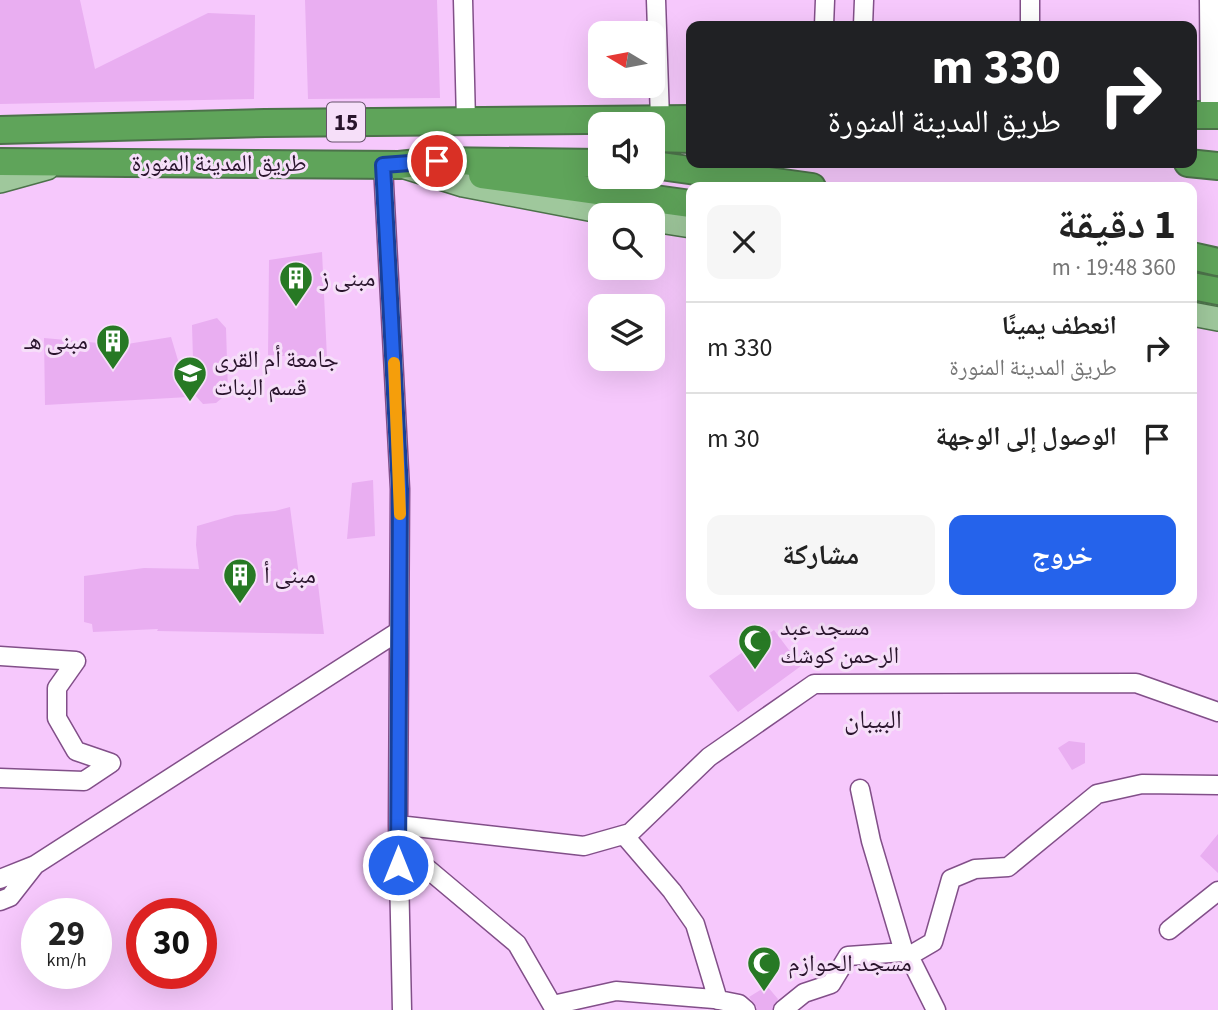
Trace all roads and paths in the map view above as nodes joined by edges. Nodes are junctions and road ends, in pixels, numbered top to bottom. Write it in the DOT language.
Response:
graph roads {
  1 [pos="463,0"];
  2 [pos="656,0"];
  3 [pos="825,0"];
  4 [pos="864,0"];
  5 [pos="1030,0"];
  6 [pos="1209,0"];
  7 [pos="824,21"];
  8 [pos="863,21"];
  9 [pos="1030,21"];
  10 [pos="656,112"];
  11 [pos="1207,115"];
  12 [pos="0,118"];
  13 [pos="686,120"];
  14 [pos="466,121"];
  15 [pos="406,122"];
  16 [pos="588,126"];
  17 [pos="665,126"];
  18 [pos="0,130"];
  19 [pos="34,130"];
  20 [pos="665,132"];
  21 [pos="588,137"];
  22 [pos="686,138"];
  23 [pos="1197,158"];
  24 [pos="588,160"];
  25 [pos="1218,160"];
  26 [pos="437,161"];
  27 [pos="0,162"];
  28 [pos="67,163"];
  29 [pos="665,164"];
  30 [pos="686,164"];
  31 [pos="1197,164"];
  32 [pos="391,165"];
  33 [pos="665,166"];
  34 [pos="1218,166"];
  35 [pos="0,181"];
  36 [pos="777,182"];
  37 [pos="686,203"];
  38 [pos="588,209"];
  39 [pos="665,222"];
  40 [pos="686,225"];
  41 [pos="1197,257"];
  42 [pos="1218,262"];
  43 [pos="1197,287"];
  44 [pos="1218,291"];
  45 [pos="1197,315"];
  46 [pos="1218,319"];
  47 [pos="399,631"];
  48 [pos="0,656"];
  49 [pos="1218,712"];
  50 [pos="0,778"];
  51 [pos="1218,785"];
  52 [pos="860,789"];
  53 [pos="397,825"];
  54 [pos="624,835"];
  55 [pos="398,844"];
  56 [pos="35,866"];
  57 [pos="0,879"];
  58 [pos="1218,891"];
  59 [pos="0,901"];
  60 [pos="1169,930"];
  61 [pos="906,954"];
  62 [pos="718,1000"];
  63 [pos="554,1008"];
  64 [pos="402,1010"];
  65 [pos="746,1010"];
  66 [pos="783,1010"];
  67 [pos="936,1010"];
  1 -- 14 [label="street"];
  2 -- 10 [label="street"];
  3 -- 7 [label="street"];
  4 -- 8 [label="street"];
  5 -- 9 [label="street"];
  6 -- 11 [label="street"];
  12 -- 19 [label="main road"];
  13 -- 17 [label="highway, طريق المدينة المنورة / 15"];
  14 -- 15 [label="highway, طريق المدينة المنورة / 15"];
  14 -- 16 [label="highway, طريق المدينة المنورة / 15"];
  15 -- 19 [label="highway, طريق المدينة المنورة / 15"];
  15 -- 21 [label="highway, طريق المدينة المنورة / 15"];
  18 -- 19 [label="highway, طريق المدينة المنورة / 15"];
  20 -- 22 [label="highway, طريق المدينة المنورة / 15"];
  23 -- 25 [label="highway"];
  24 -- 26 [label="highway"];
  26 -- 32 [label="highway, طريق المدينة المنورة / 15"];
  26 -- 37 [label="highway"];
  27 -- 28 [label="highway, طريق المدينة المنورة / 15"];
  28 -- 32 [label="highway, طريق المدينة المنورة / 15"];
  28 -- 35 [label="main road"];
  29 -- 30 [label="highway"];
  31 -- 34 [label="highway"];
  32 -- 38 [label="main road"];
  32 -- 47 [label="street"];
  33 -- 36 [label="highway"];
  39 -- 40 [label="main road"];
  41 -- 42 [label="highway"];
  43 -- 44 [label="highway"];
  45 -- 46 [label="main road"];
  47 -- 53 [label="street"];
  47 -- 56 [label="street"];
  48 -- 50 [label="street"];
  49 -- 54 [label="street"];
  51 -- 61 [label="street"];
  52 -- 61 [label="street"];
  53 -- 54 [label="street"];
  53 -- 55 [label="street"];
  54 -- 62 [label="street"];
  55 -- 63 [label="street"];
  55 -- 64 [label="street"];
  56 -- 57 [label="street"];
  56 -- 59 [label="street"];
  58 -- 60 [label="street"];
  61 -- 66 [label="street"];
  61 -- 67 [label="street"];
  62 -- 63 [label="street"];
  62 -- 65 [label="street"];
}
